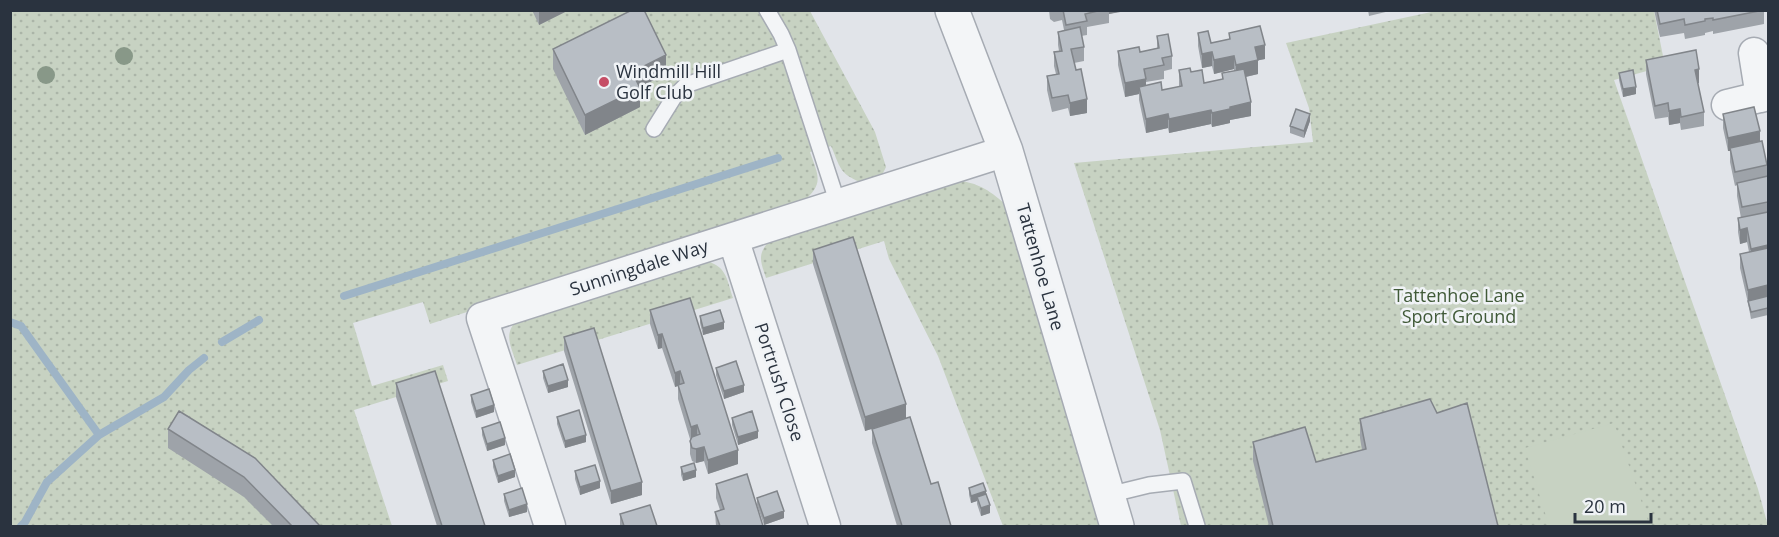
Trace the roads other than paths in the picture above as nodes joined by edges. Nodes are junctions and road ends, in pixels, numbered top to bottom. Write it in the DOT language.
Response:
graph roads {
  1 [pos="767,10"];
  2 [pos="952,10"];
  3 [pos="788,50"];
  4 [pos="1754,53"];
  5 [pos="1765,96"];
  6 [pos="1727,105"];
  7 [pos="654,129"];
  8 [pos="1006,151"];
  9 [pos="838,204"];
  10 [pos="733,238"];
  11 [pos="1108,495"];
  12 [pos="550,526"];
  13 [pos="825,526"];
  14 [pos="1117,526"];
  15 [pos="1197,526"];
  1 -- 3 [label="lane"];
  2 -- 8 [label="street, Tattenhoe Lane"];
  3 -- 7 [label="lane"];
  3 -- 9 [label="lane"];
  4 -- 5 [label="street"];
  5 -- 6 [label="street"];
  8 -- 9 [label="street, Sunningdale Way"];
  8 -- 11 [label="street, Tattenhoe Lane"];
  9 -- 10 [label="street, Sunningdale Way"];
  10 -- 12 [label="street, Sunningdale Way"];
  10 -- 13 [label="street, Portrush Close"];
  11 -- 14 [label="street, Tattenhoe Lane"];
  11 -- 15 [label="lane"];
}
